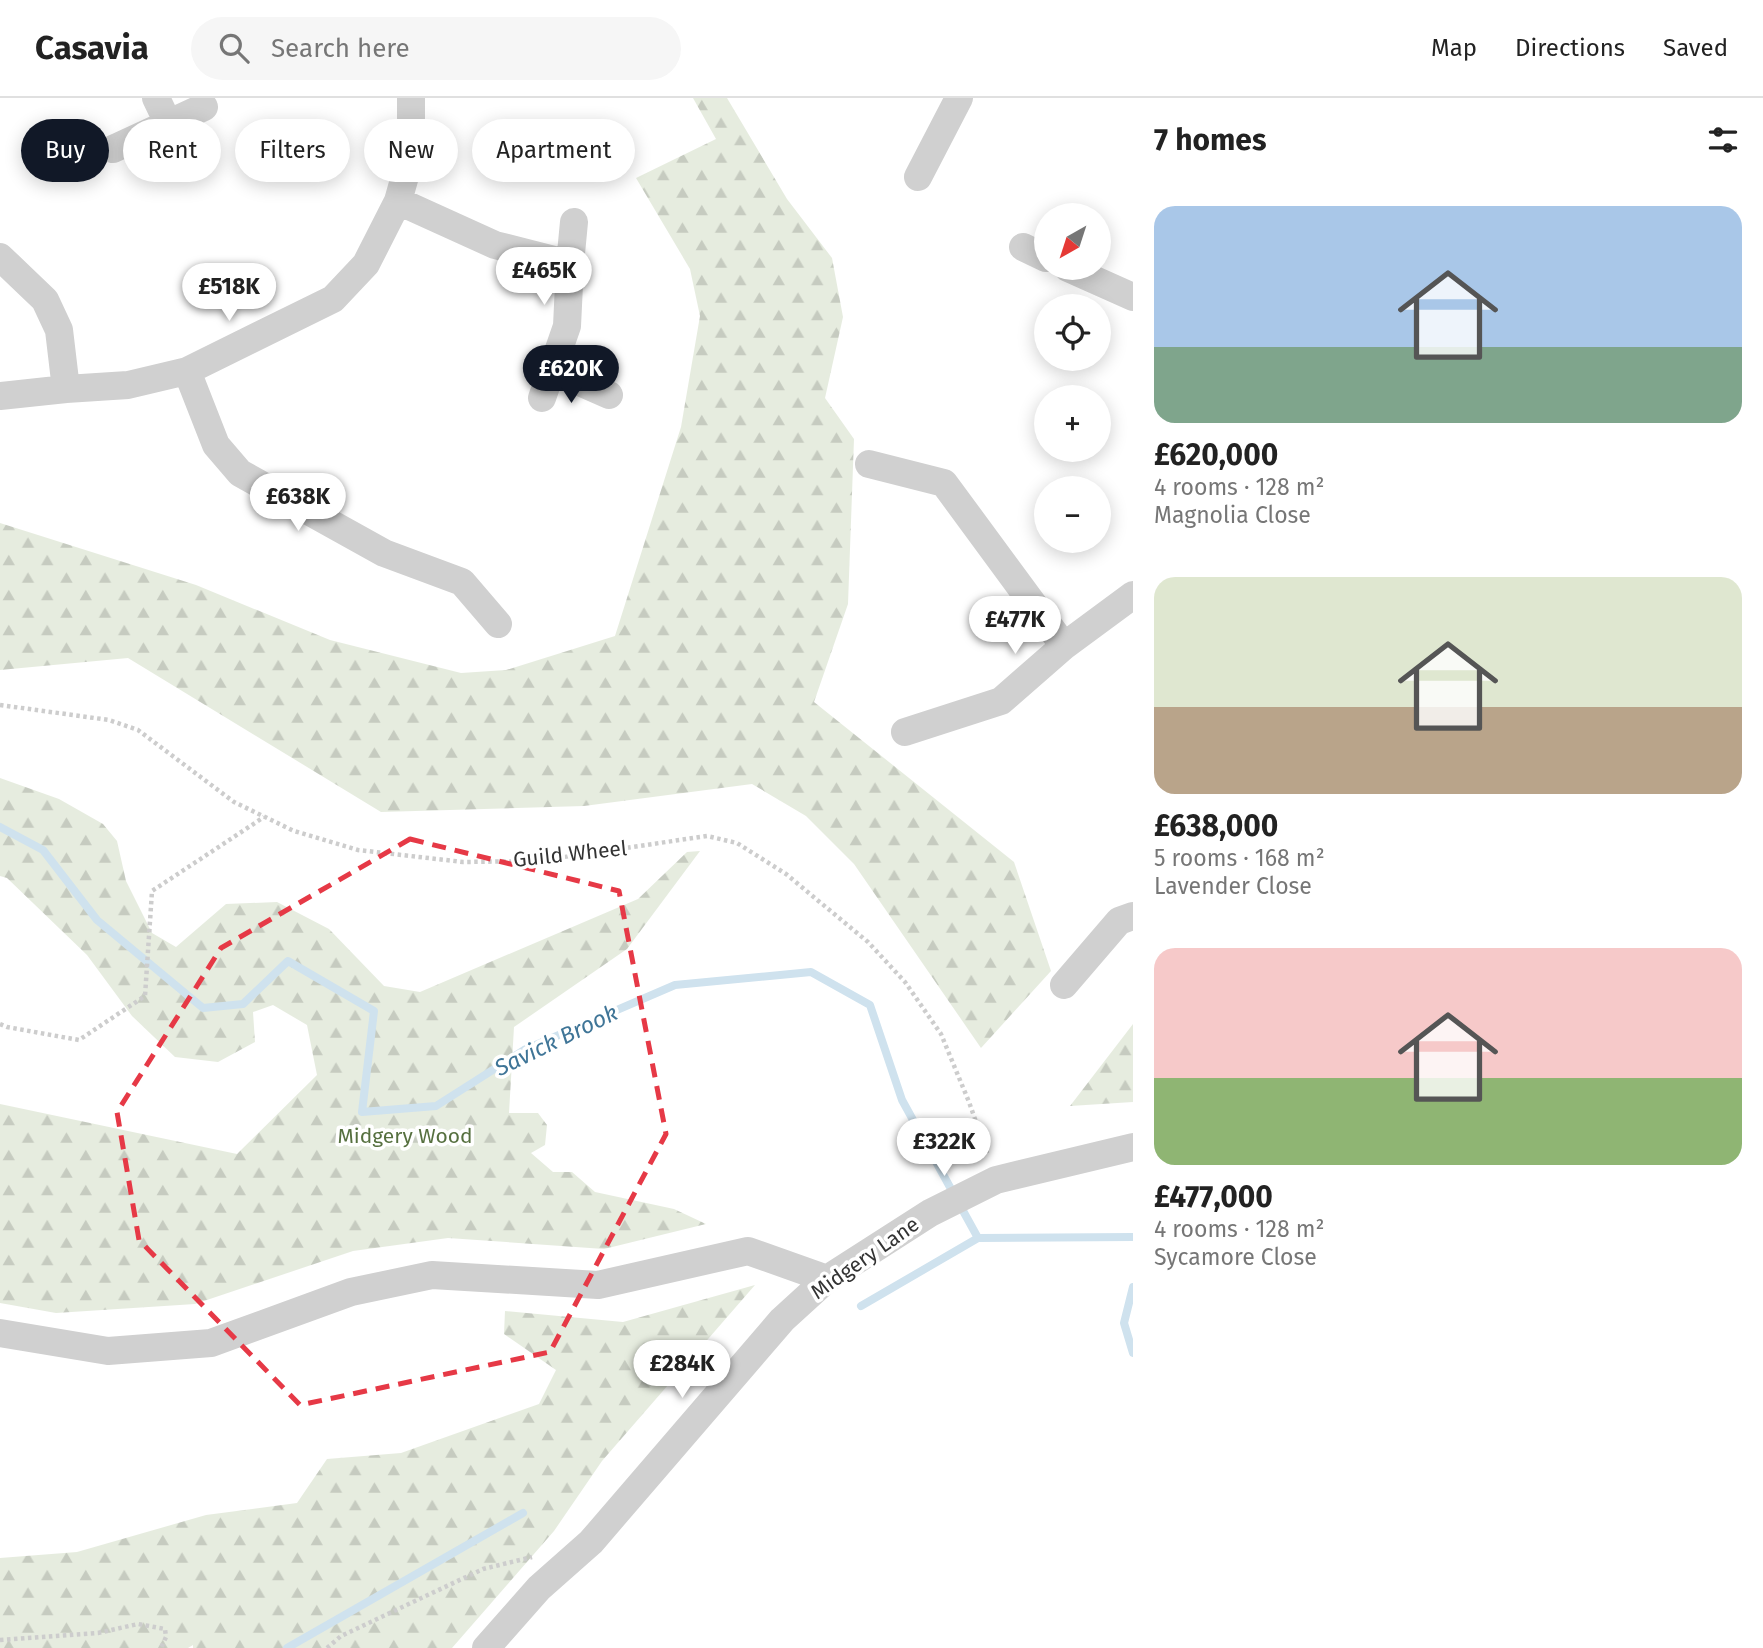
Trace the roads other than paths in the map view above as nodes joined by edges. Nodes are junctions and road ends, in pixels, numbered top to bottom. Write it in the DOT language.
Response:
graph roads {
  1 [pos="411,98"];
  2 [pos="959,98"];
  3 [pos="204,107"];
  4 [pos="162,110"];
  5 [pos="113,149"];
  6 [pos="918,177"];
  7 [pos="398,201"];
  8 [pos="574,222"];
  9 [pos="0,257"];
  10 [pos="570,264"];
  11 [pos="1094,280"];
  12 [pos="1133,298"];
  13 [pos="552,370"];
  14 [pos="187,371"];
  15 [pos="66,388"];
  16 [pos="609,395"];
  17 [pos="0,396"];
  18 [pos="542,398"];
  19 [pos="869,464"];
  20 [pos="1133,595"];
  21 [pos="498,624"];
  22 [pos="1064,646"];
  23 [pos="905,732"];
  24 [pos="1133,916"];
  25 [pos="1065,985"];
  26 [pos="1133,1147"];
  27 [pos="827,1279"];
  28 [pos="0,1333"];
  29 [pos="486,1648"];
  1 -- 7 [label="street"];
  2 -- 6 [label="street"];
  3 -- 4 [label="street"];
  4 -- 5 [label="street"];
  7 -- 10 [label="street"];
  7 -- 14 [label="street"];
  8 -- 10 [label="street"];
  9 -- 15 [label="street"];
  10 -- 13 [label="street"];
  11 -- 12 [label="street"];
  13 -- 16 [label="street"];
  13 -- 18 [label="street"];
  14 -- 15 [label="street"];
  14 -- 21 [label="street"];
  15 -- 17 [label="street"];
  19 -- 22 [label="street"];
  20 -- 22 [label="street"];
  22 -- 23 [label="street"];
  24 -- 25 [label="street"];
  26 -- 27 [label="street, Midgery Lane"];
  27 -- 28 [label="street"];
  27 -- 29 [label="street, Midgery Lane"];
}
